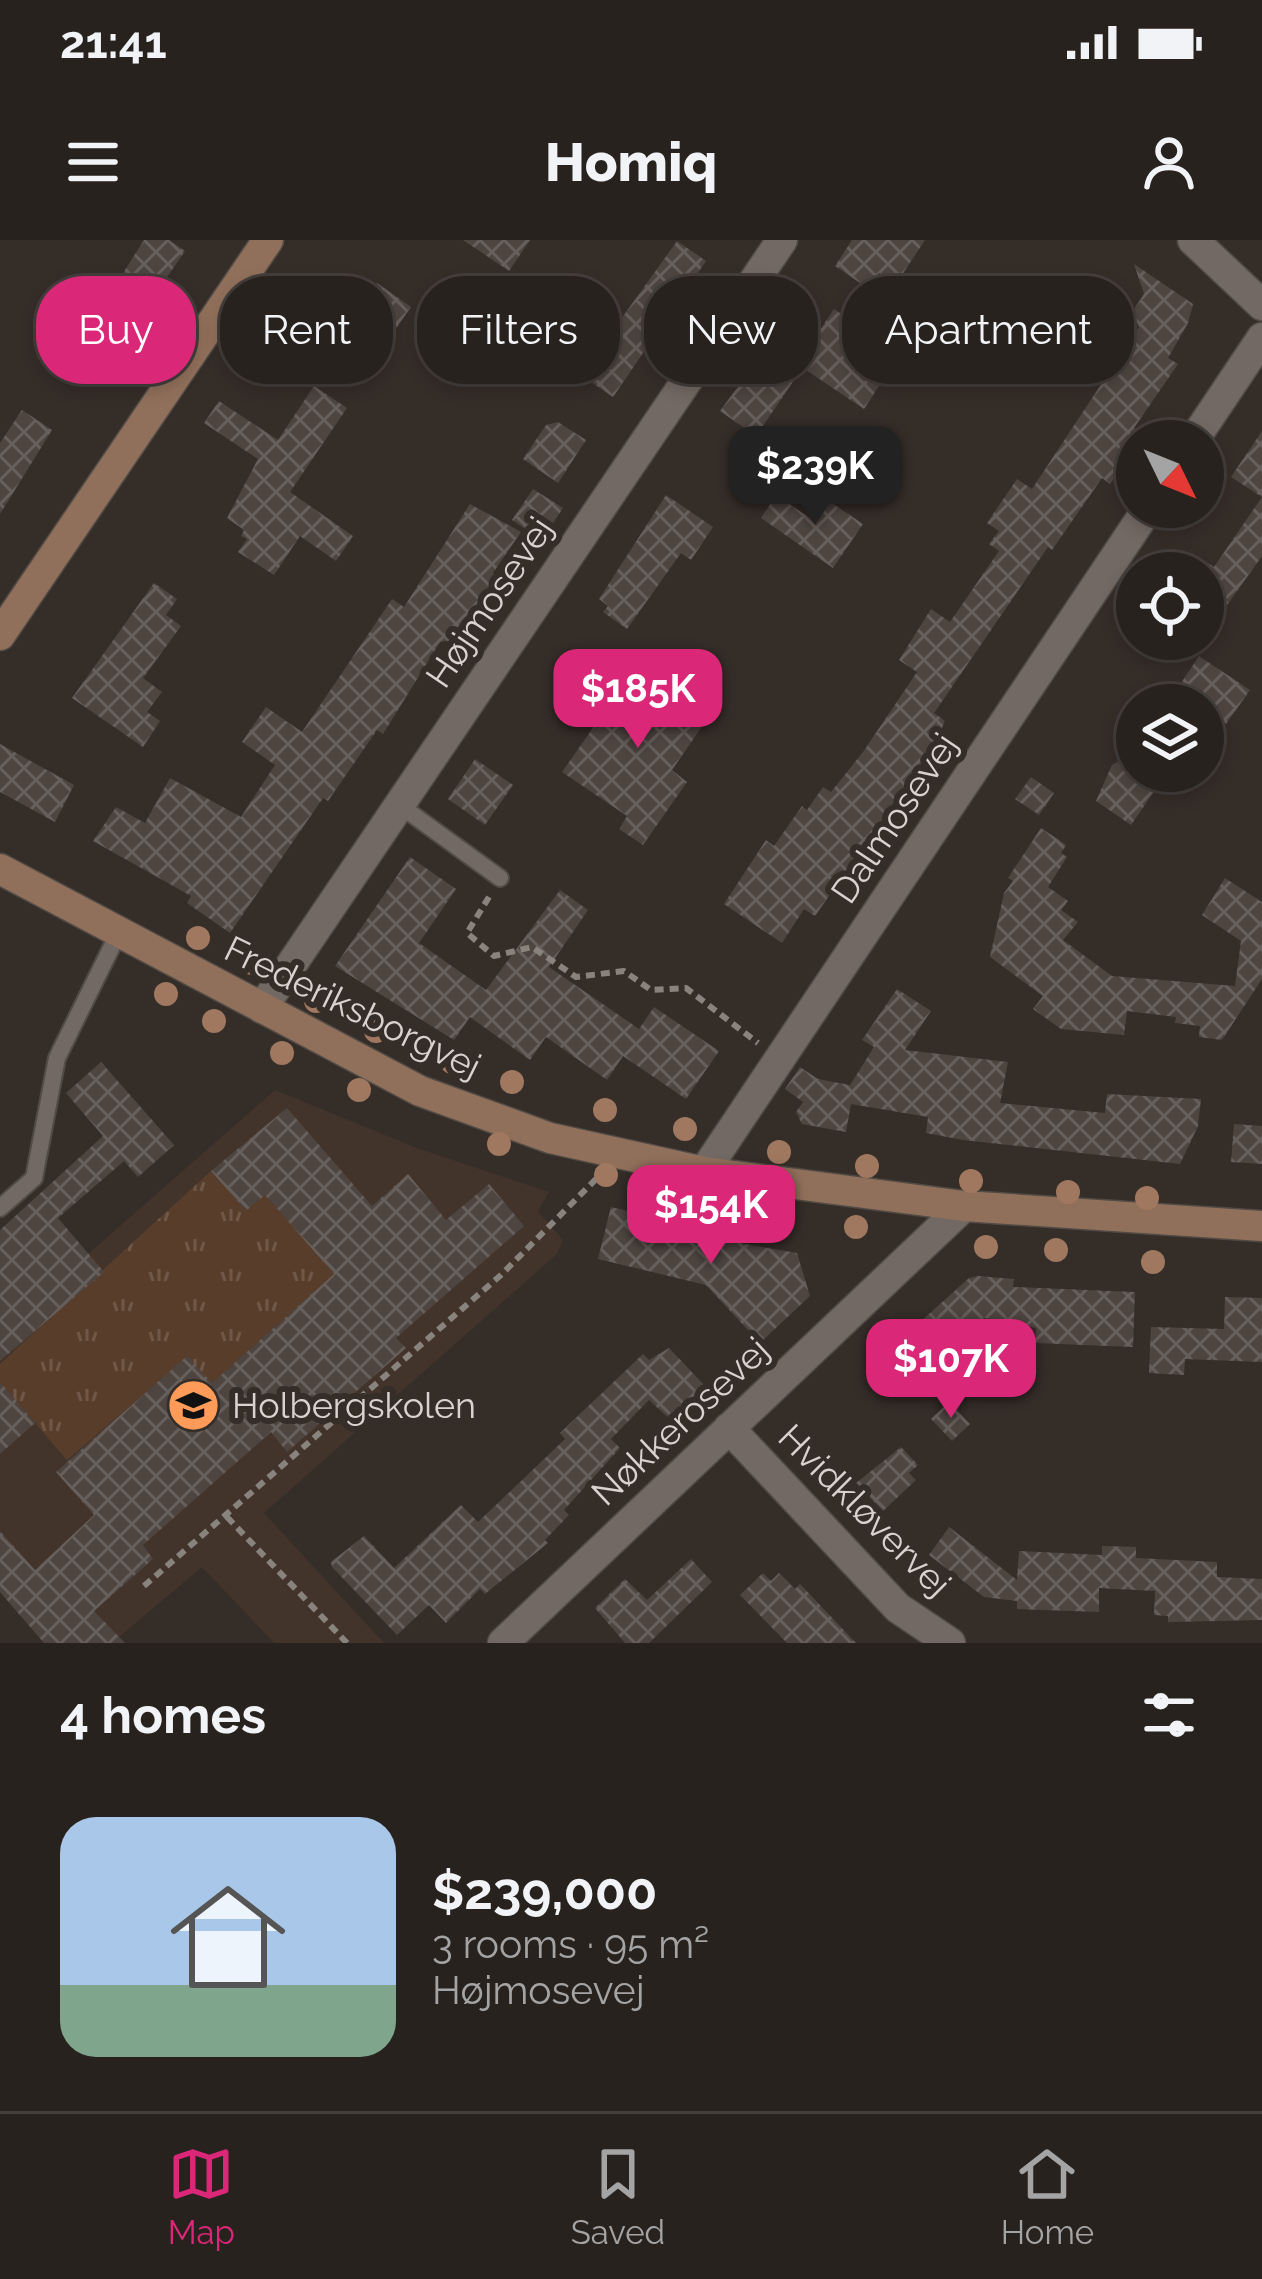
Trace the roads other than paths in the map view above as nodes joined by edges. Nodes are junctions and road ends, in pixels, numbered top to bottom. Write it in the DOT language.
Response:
graph roads {
  1 [pos="268,240"];
  2 [pos="782,240"];
  3 [pos="1193,240"];
  4 [pos="1262,305"];
  5 [pos="1262,338"];
  6 [pos="1207,420"];
  7 [pos="1135,528"];
  8 [pos="0,634"];
  9 [pos="398,804"];
  10 [pos="0,868"];
  11 [pos="500,878"];
  12 [pos="119,932"];
  13 [pos="262,1008"];
  14 [pos="704,1172"];
  15 [pos="964,1206"];
  16 [pos="0,1208"];
  17 [pos="1262,1226"];
  18 [pos="729,1427"];
  19 [pos="502,1643"];
  20 [pos="950,1643"];
  1 -- 8 [label="street"];
  2 -- 9 [label="street, Højmosevej"];
  3 -- 4 [label="street"];
  5 -- 6 [label="street"];
  7 -- 14 [label="street, Dalmosevej"];
  9 -- 11 [label="lane"];
  9 -- 13 [label="street, Højmosevej"];
  10 -- 12 [label="street, Frederiksborgvej"];
  12 -- 13 [label="street, Frederiksborgvej"];
  12 -- 16 [label="lane"];
  13 -- 14 [label="street, Frederiksborgvej"];
  14 -- 15 [label="street, Frederiksborgvej"];
  15 -- 17 [label="street, Frederiksborgvej"];
  15 -- 18 [label="street, Nøkkerosevej"];
  18 -- 19 [label="street, Nøkkerosevej"];
  18 -- 20 [label="street, Hvidkløvervej"];
}
